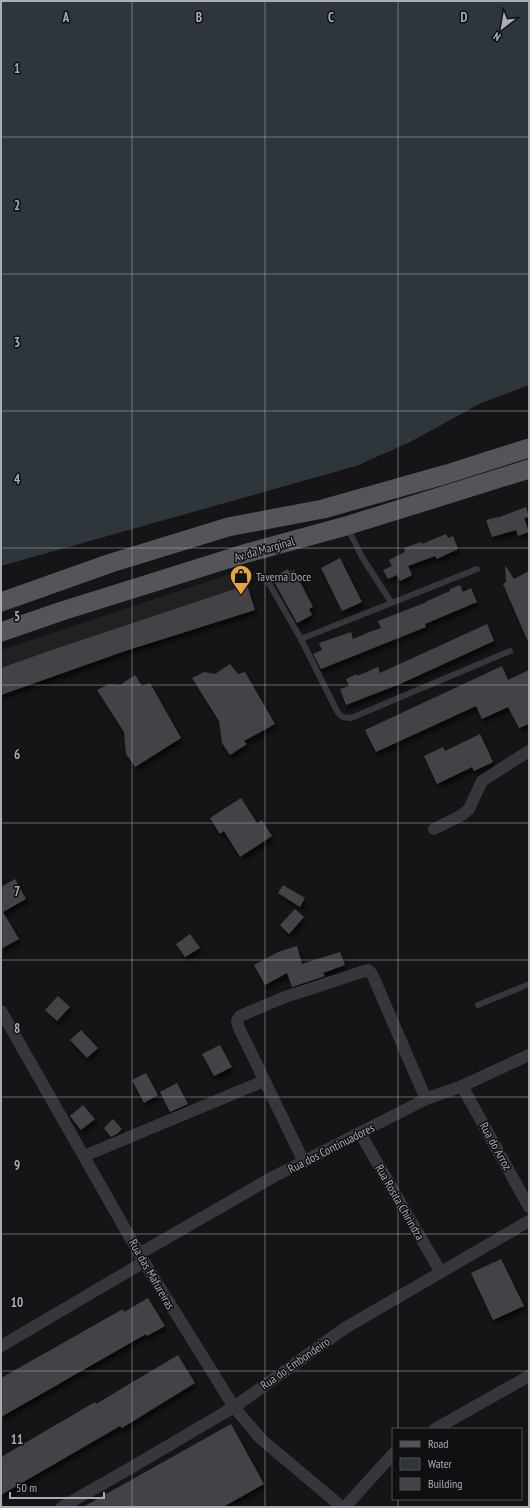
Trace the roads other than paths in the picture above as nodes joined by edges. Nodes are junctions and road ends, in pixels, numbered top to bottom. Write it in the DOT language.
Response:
graph roads {
  1 [pos="529,448"];
  2 [pos="529,469"];
  3 [pos="346,526"];
  4 [pos="477,569"];
  5 [pos="266,578"];
  6 [pos="1,602"];
  7 [pos="391,602"];
  8 [pos="1,632"];
  9 [pos="301,638"];
  10 [pos="510,651"];
  11 [pos="529,751"];
  12 [pos="434,829"];
  13 [pos="529,984"];
  14 [pos="478,1005"];
  15 [pos="1,1011"];
  16 [pos="529,1055"];
  17 [pos="264,1081"];
  18 [pos="462,1086"];
  19 [pos="426,1099"];
  20 [pos="360,1133"];
  21 [pos="84,1156"];
  22 [pos="304,1162"];
  23 [pos="529,1207"];
  24 [pos="529,1221"];
  25 [pos="142,1258"];
  26 [pos="440,1271"];
  27 [pos="1,1346"];
  28 [pos="529,1376"];
  29 [pos="234,1407"];
  30 [pos="437,1428"];
  31 [pos="392,1455"];
  32 [pos="62,1507"];
  33 [pos="342,1507"];
  34 [pos="345,1507"];
  1 -- 6 [label="main road"];
  2 -- 3 [label="main road, Av. da Marginal"];
  3 -- 7 [label="lane"];
  3 -- 8 [label="main road, Av. da Marginal"];
  4 -- 7 [label="lane"];
  5 -- 9 [label="lane"];
  7 -- 9 [label="lane"];
  9 -- 10 [label="lane"];
  11 -- 12 [label="street"];
  13 -- 14 [label="lane"];
  15 -- 21 [label="street, Rua das Mafureiras"];
  16 -- 18 [label="street, Rua dos Continuadores"];
  17 -- 19 [label="street"];
  17 -- 21 [label="street"];
  17 -- 22 [label="street"];
  18 -- 19 [label="street, Rua dos Continuadores"];
  18 -- 23 [label="street, Rua do Arroz"];
  19 -- 20 [label="street, Rua dos Continuadores"];
  20 -- 22 [label="street, Rua dos Continuadores"];
  20 -- 26 [label="street, Rua Rosita Chirindza"];
  21 -- 25 [label="street, Rua das Mafureiras"];
  22 -- 25 [label="street, Rua dos Continuadores"];
  24 -- 26 [label="street, Rua do Embondeiro"];
  25 -- 27 [label="street, Rua dos Continuadores"];
  25 -- 29 [label="street, Rua das Mafureiras"];
  26 -- 29 [label="street, Rua do Embondeiro"];
  28 -- 30 [label="street"];
  29 -- 32 [label="street, Rua do Embondeiro"];
  29 -- 33 [label="street, Rua das Mafureiras"];
  31 -- 34 [label="street"];
}
